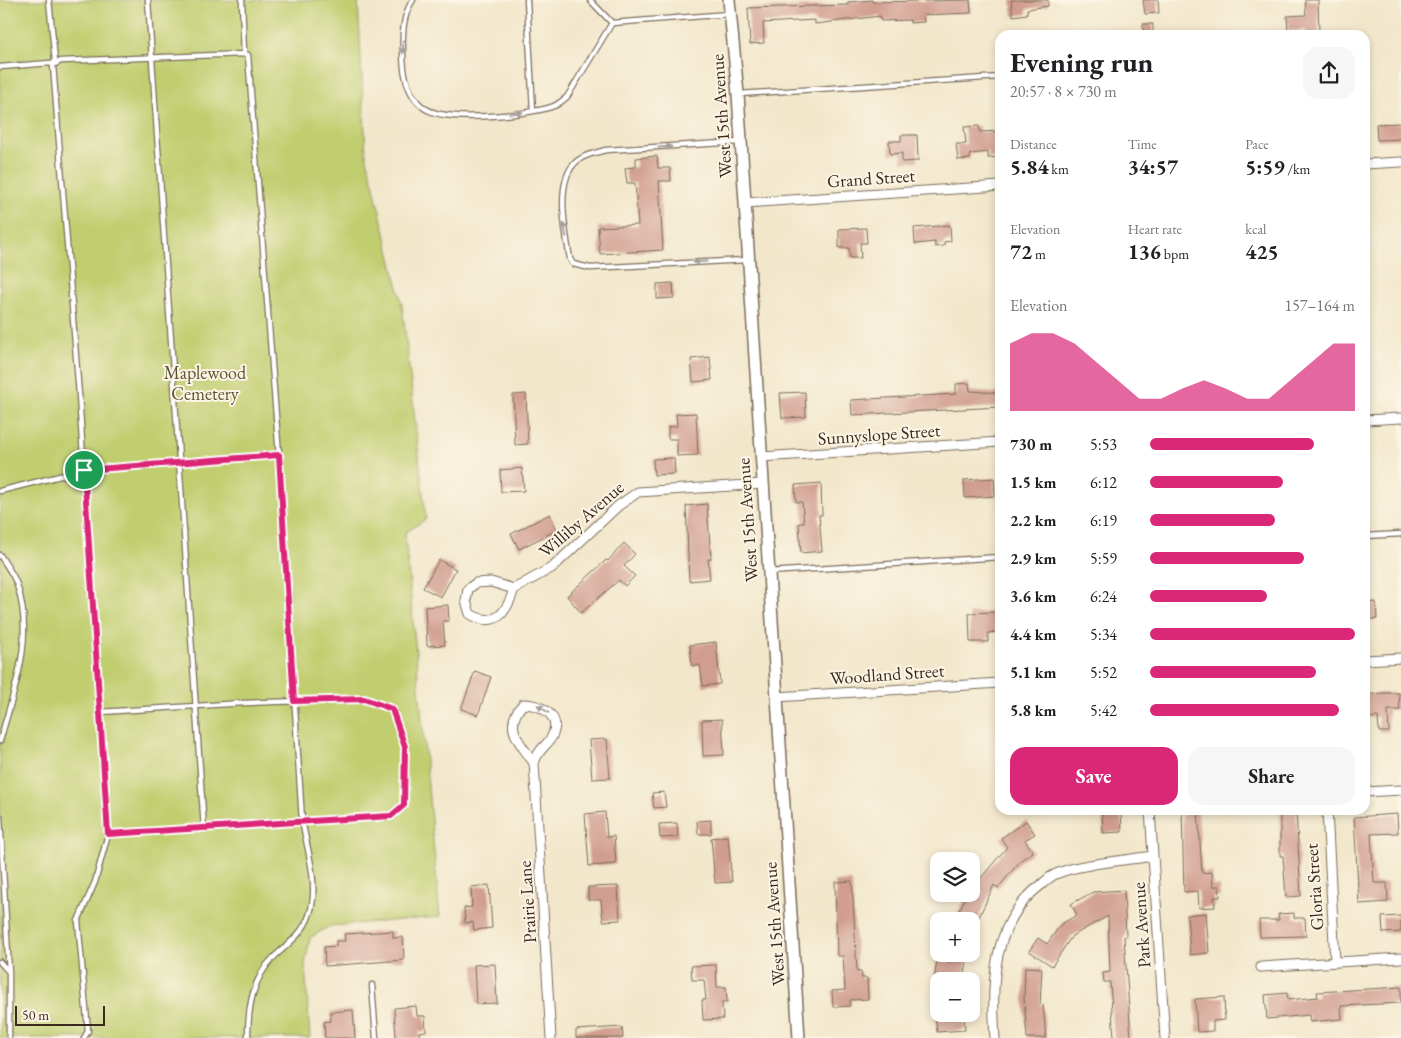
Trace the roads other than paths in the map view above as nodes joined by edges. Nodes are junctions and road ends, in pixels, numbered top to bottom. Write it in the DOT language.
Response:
graph roads {
  1 [pos="49,0"];
  2 [pos="148,0"];
  3 [pos="242,0"];
  4 [pos="413,0"];
  5 [pos="527,0"];
  6 [pos="590,0"];
  7 [pos="729,0"];
  8 [pos="730,14"];
  9 [pos="612,23"];
  10 [pos="244,54"];
  11 [pos="152,57"];
  12 [pos="53,66"];
  13 [pos="0,67"];
  14 [pos="995,77"];
  15 [pos="738,94"];
  16 [pos="533,111"];
  17 [pos="741,142"];
  18 [pos="1401,162"];
  19 [pos="1370,164"];
  20 [pos="995,186"];
  21 [pos="745,203"];
  22 [pos="748,260"];
  23 [pos="1401,418"];
  24 [pos="1370,420"];
  25 [pos="995,442"];
  26 [pos="279,455"];
  27 [pos="761,457"];
  28 [pos="180,463"];
  29 [pos="84,470"];
  30 [pos="762,484"];
  31 [pos="0,491"];
  32 [pos="1401,534"];
  33 [pos="1370,536"];
  34 [pos="0,555"];
  35 [pos="995,557"];
  36 [pos="768,572"];
  37 [pos="514,589"];
  38 [pos="1401,658"];
  39 [pos="1370,660"];
  40 [pos="995,683"];
  41 [pos="776,697"];
  42 [pos="294,701"];
  43 [pos="196,706"];
  44 [pos="100,712"];
  45 [pos="0,741"];
  46 [pos="534,764"];
  47 [pos="1401,790"];
  48 [pos="1370,792"];
  49 [pos="1150,815"];
  50 [pos="1327,815"];
  51 [pos="0,817"];
  52 [pos="302,820"];
  53 [pos="204,829"];
  54 [pos="108,834"];
  55 [pos="1153,856"];
  56 [pos="1401,958"];
  57 [pos="0,962"];
  58 [pos="1335,962"];
  59 [pos="1261,966"];
  60 [pos="8,972"];
  61 [pos="372,985"];
  62 [pos="9,1038"];
  63 [pos="84,1038"];
  64 [pos="248,1038"];
  65 [pos="376,1038"];
  66 [pos="551,1038"];
  67 [pos="799,1038"];
  68 [pos="995,1038"];
  69 [pos="1165,1038"];
  1 -- 12 [label="lane"];
  2 -- 11 [label="lane"];
  3 -- 10 [label="lane"];
  4 -- 16 [label="lane, one-way"];
  5 -- 16 [label="lane"];
  6 -- 9 [label="lane"];
  7 -- 8 [label="street, West 15th Avenue"];
  8 -- 9 [label="lane"];
  8 -- 15 [label="street, West 15th Avenue"];
  9 -- 16 [label="lane"];
  10 -- 11 [label="lane"];
  10 -- 26 [label="lane"];
  11 -- 12 [label="lane"];
  11 -- 28 [label="lane"];
  12 -- 13 [label="lane"];
  12 -- 29 [label="lane"];
  14 -- 15 [label="lane"];
  15 -- 17 [label="street, West 15th Avenue"];
  17 -- 21 [label="street, West 15th Avenue"];
  22 -- 17 [label="lane, one-way"];
  18 -- 19 [label="street"];
  20 -- 21 [label="street, Grand Street"];
  21 -- 22 [label="street, West 15th Avenue"];
  22 -- 27 [label="street, West 15th Avenue"];
  23 -- 24 [label="street"];
  25 -- 27 [label="street, Sunnyslope Street"];
  26 -- 28 [label="lane"];
  26 -- 42 [label="lane"];
  27 -- 30 [label="street, West 15th Avenue"];
  28 -- 29 [label="lane"];
  28 -- 43 [label="lane"];
  29 -- 31 [label="lane"];
  29 -- 44 [label="lane"];
  30 -- 36 [label="street, West 15th Avenue"];
  30 -- 37 [label="street, Williby Avenue"];
  32 -- 33 [label="lane"];
  34 -- 45 [label="lane"];
  35 -- 36 [label="lane"];
  36 -- 41 [label="street, West 15th Avenue"];
  37 -- 37 [label="street"];
  38 -- 39 [label="street"];
  40 -- 41 [label="street, Woodland Street"];
  41 -- 67 [label="street, West 15th Avenue"];
  42 -- 43 [label="lane"];
  42 -- 52 [label="lane"];
  42 -- 52 [label="lane"];
  43 -- 44 [label="lane"];
  43 -- 53 [label="lane"];
  44 -- 54 [label="lane"];
  46 -- 46 [label="street, Prairie Lane, one-way"];
  46 -- 66 [label="street, Prairie Lane"];
  47 -- 48 [label="street"];
  49 -- 55 [label="street, Park Avenue"];
  50 -- 58 [label="street, Gloria Street"];
  51 -- 60 [label="lane"];
  52 -- 53 [label="lane"];
  52 -- 64 [label="lane"];
  53 -- 54 [label="lane"];
  54 -- 63 [label="lane"];
  55 -- 68 [label="street"];
  55 -- 69 [label="street, Park Avenue"];
  56 -- 58 [label="street"];
  57 -- 60 [label="lane"];
  58 -- 59 [label="street"];
  60 -- 62 [label="lane"];
  61 -- 65 [label="lane"];
}
